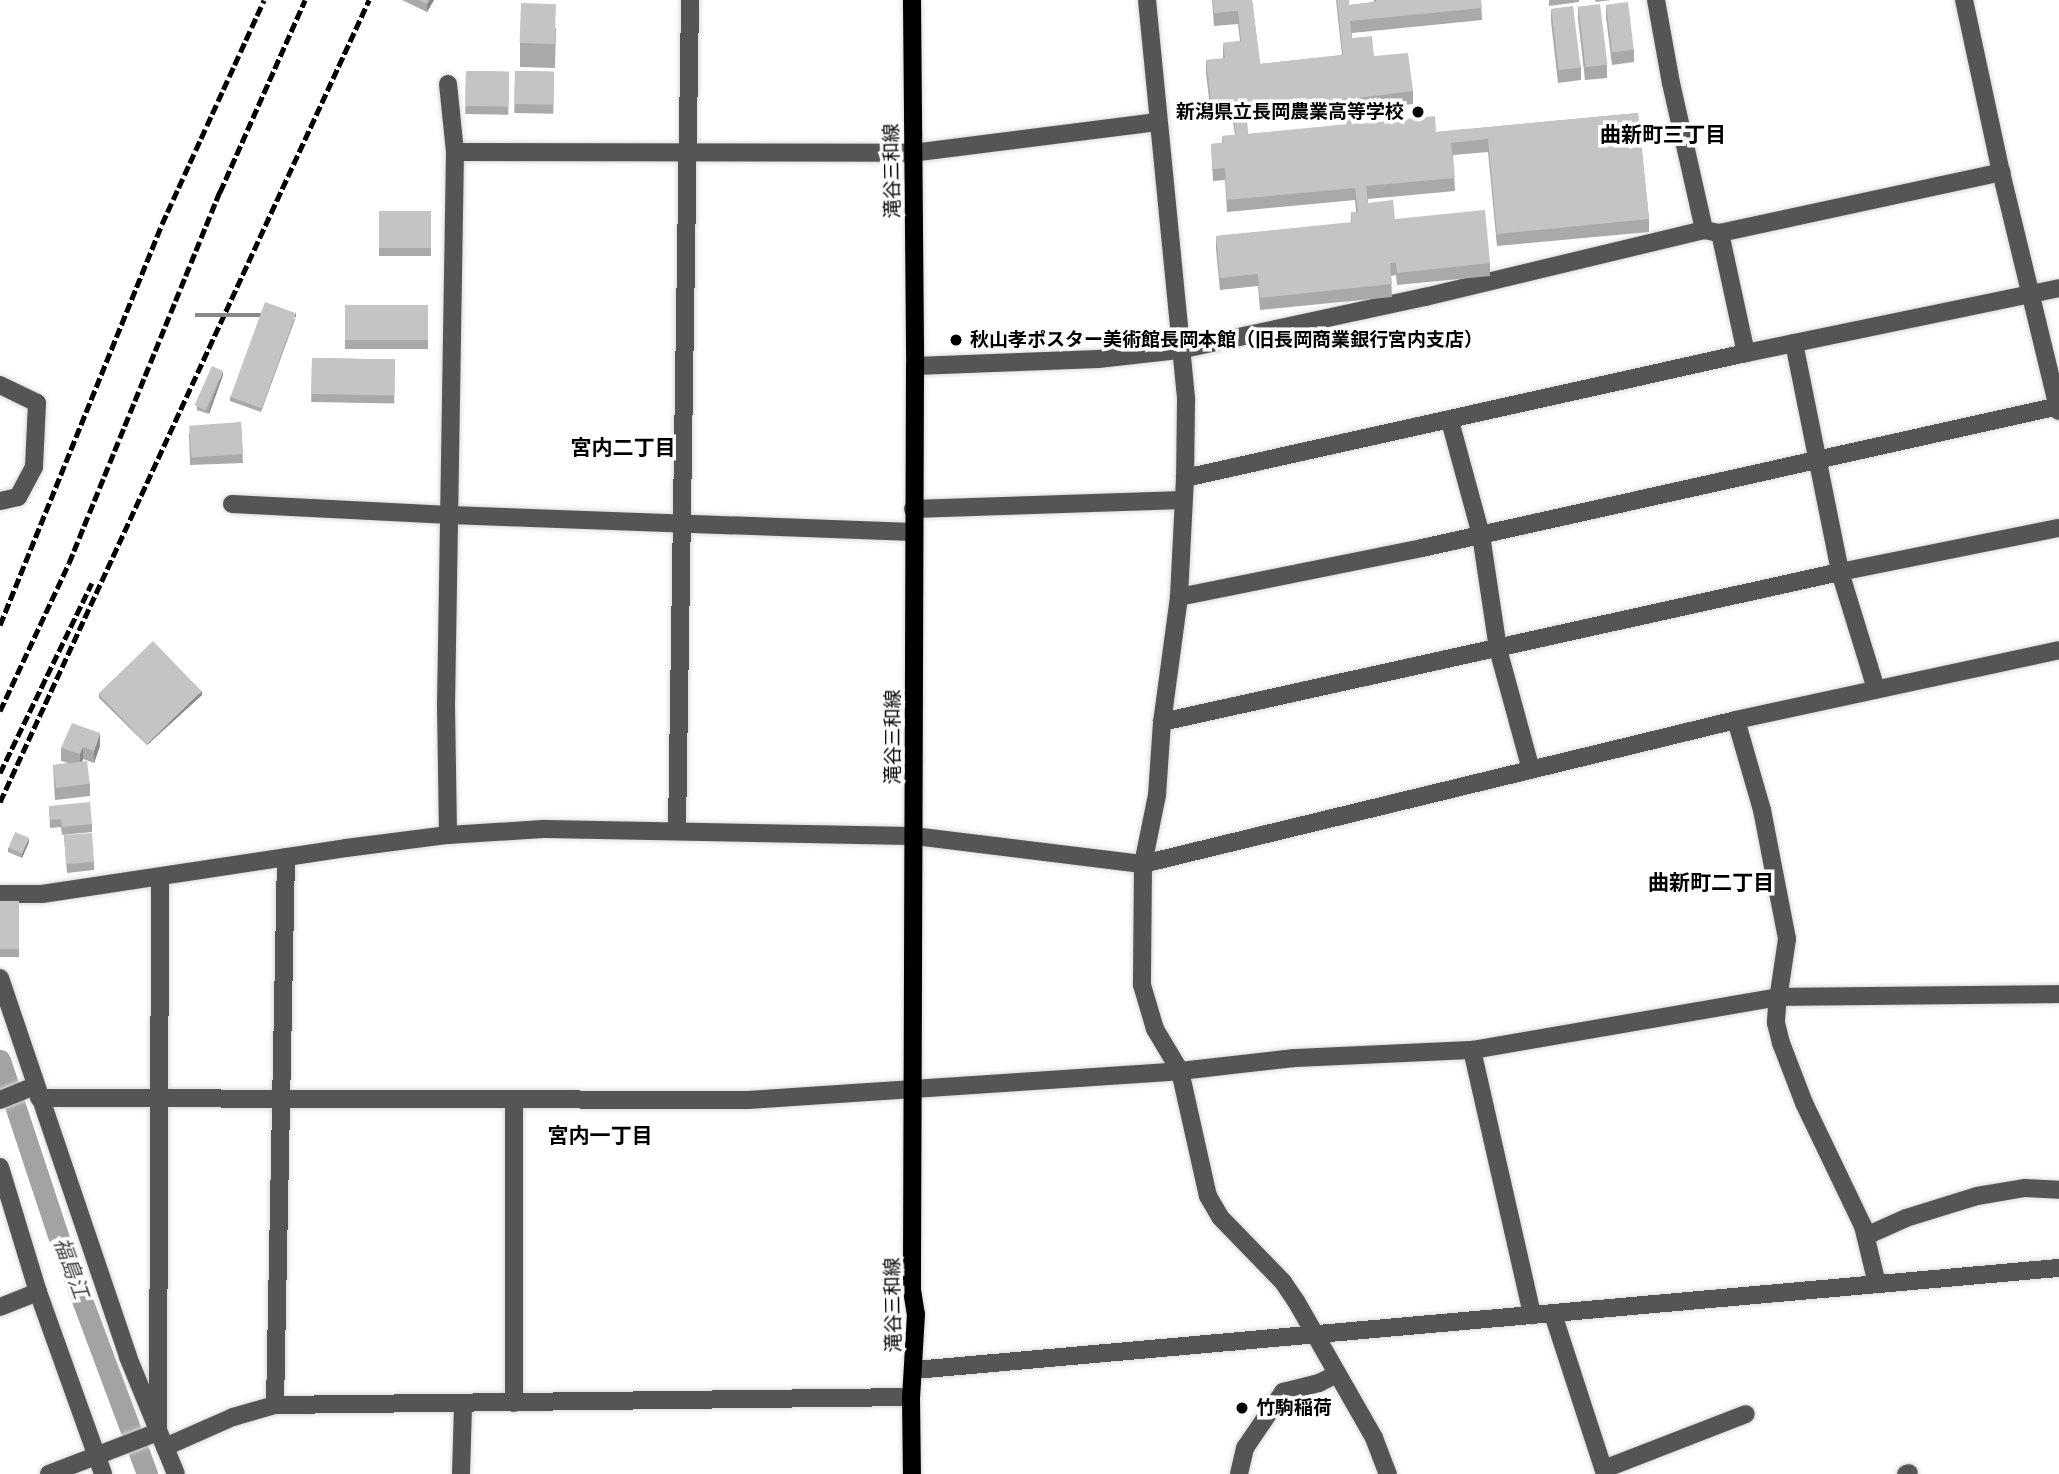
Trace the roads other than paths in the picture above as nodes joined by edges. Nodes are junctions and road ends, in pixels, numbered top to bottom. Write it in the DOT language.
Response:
graph roads {
  1 [pos="690,0"];
  2 [pos="912,0"];
  3 [pos="1147,0"];
  4 [pos="1656,0"];
  5 [pos="1964,0"];
  6 [pos="448,84"];
  7 [pos="1156,122"];
  8 [pos="456,152"];
  9 [pos="686,153"];
  10 [pos="912,153"];
  11 [pos="2001,172"];
  12 [pos="1712,232"];
  13 [pos="2059,288"];
  14 [pos="2029,294"];
  15 [pos="1794,343"];
  16 [pos="1178,350"];
  17 [pos="1746,353"];
  18 [pos="915,366"];
  19 [pos="0,384"];
  20 [pos="2059,408"];
  21 [pos="1450,421"];
  22 [pos="1818,458"];
  23 [pos="1185,478"];
  24 [pos="1183,500"];
  25 [pos="0,501"];
  26 [pos="232,504"];
  27 [pos="913,509"];
  28 [pos="450,515"];
  29 [pos="681,522"];
  30 [pos="2059,528"];
  31 [pos="913,532"];
  32 [pos="1480,535"];
  33 [pos="1840,572"];
  34 [pos="1179,597"];
  35 [pos="1498,649"];
  36 [pos="2059,650"];
  37 [pos="1876,689"];
  38 [pos="1736,720"];
  39 [pos="1162,722"];
  40 [pos="1531,770"];
  41 [pos="677,830"];
  42 [pos="448,835"];
  43 [pos="914,836"];
  44 [pos="286,857"];
  45 [pos="1143,864"];
  46 [pos="160,877"];
  47 [pos="0,894"];
  48 [pos="0,978"];
  49 [pos="2059,994"];
  50 [pos="1779,997"];
  51 [pos="1472,1050"];
  52 [pos="1180,1071"];
  53 [pos="914,1088"];
  54 [pos="33,1092"];
  55 [pos="0,1100"];
  56 [pos="279,1100"];
  57 [pos="158,1101"];
  58 [pos="514,1101"];
  59 [pos="1,1170"];
  60 [pos="2059,1190"];
  61 [pos="1866,1236"];
  62 [pos="2059,1268"];
  63 [pos="1877,1284"];
  64 [pos="38,1292"];
  65 [pos="0,1307"];
  66 [pos="1553,1314"];
  67 [pos="1532,1315"];
  68 [pos="1311,1332"];
  69 [pos="915,1370"];
  70 [pos="1337,1374"];
  71 [pos="911,1397"];
  72 [pos="514,1403"];
  73 [pos="275,1405"];
  74 [pos="463,1405"];
  75 [pos="1746,1414"];
  76 [pos="158,1437"];
  77 [pos="101,1454"];
  78 [pos="1605,1472"];
  79 [pos="49,1474"];
  80 [pos="103,1474"];
  81 [pos="176,1474"];
  82 [pos="461,1474"];
  83 [pos="912,1474"];
  84 [pos="1239,1474"];
  85 [pos="1388,1474"];
  1 -- 9 [label="street"];
  2 -- 10 [label="main road, 滝谷三和線"];
  3 -- 7 [label="street"];
  4 -- 12 [label="street"];
  5 -- 11 [label="street"];
  6 -- 8 [label="street"];
  7 -- 10 [label="street"];
  7 -- 16 [label="street"];
  8 -- 9 [label="street"];
  8 -- 28 [label="street"];
  9 -- 10 [label="street"];
  9 -- 29 [label="street"];
  10 -- 18 [label="main road, 滝谷三和線"];
  11 -- 12 [label="street"];
  11 -- 14 [label="street"];
  12 -- 16 [label="street"];
  12 -- 17 [label="street"];
  13 -- 14 [label="street"];
  14 -- 15 [label="street"];
  14 -- 20 [label="street"];
  15 -- 17 [label="street"];
  15 -- 22 [label="street"];
  16 -- 18 [label="street"];
  16 -- 23 [label="street"];
  17 -- 21 [label="street"];
  18 -- 27 [label="main road, 滝谷三和線"];
  19 -- 25 [label="street"];
  20 -- 22 [label="street"];
  21 -- 23 [label="street"];
  21 -- 32 [label="street"];
  22 -- 32 [label="street"];
  22 -- 33 [label="street"];
  23 -- 24 [label="street"];
  24 -- 27 [label="street"];
  24 -- 34 [label="street"];
  26 -- 28 [label="street"];
  27 -- 31 [label="main road, 滝谷三和線"];
  28 -- 29 [label="street"];
  28 -- 42 [label="street"];
  29 -- 31 [label="street"];
  29 -- 41 [label="street"];
  30 -- 33 [label="street"];
  31 -- 43 [label="main road, 滝谷三和線"];
  32 -- 34 [label="street"];
  32 -- 35 [label="street"];
  33 -- 35 [label="street"];
  33 -- 37 [label="street"];
  34 -- 39 [label="street"];
  35 -- 39 [label="street"];
  35 -- 40 [label="street"];
  36 -- 37 [label="street"];
  37 -- 38 [label="street"];
  38 -- 40 [label="street"];
  38 -- 50 [label="street"];
  39 -- 45 [label="street"];
  40 -- 45 [label="street"];
  41 -- 42 [label="street"];
  41 -- 43 [label="street"];
  42 -- 44 [label="street"];
  43 -- 45 [label="street"];
  43 -- 53 [label="main road, 滝谷三和線"];
  44 -- 46 [label="street"];
  44 -- 56 [label="street"];
  45 -- 52 [label="street"];
  46 -- 47 [label="street"];
  46 -- 57 [label="street"];
  48 -- 54 [label="street"];
  49 -- 50 [label="street"];
  50 -- 51 [label="street"];
  50 -- 61 [label="street"];
  51 -- 52 [label="street"];
  51 -- 67 [label="street"];
  52 -- 53 [label="street"];
  52 -- 68 [label="street"];
  53 -- 58 [label="street"];
  53 -- 69 [label="main road, 滝谷三和線"];
  54 -- 55 [label="street"];
  54 -- 57 [label="street"];
  54 -- 76 [label="street"];
  56 -- 57 [label="street"];
  56 -- 58 [label="street"];
  56 -- 73 [label="street"];
  57 -- 76 [label="street"];
  58 -- 72 [label="street"];
  59 -- 64 [label="street"];
  60 -- 61 [label="street"];
  61 -- 63 [label="street"];
  62 -- 63 [label="street"];
  63 -- 66 [label="street"];
  64 -- 65 [label="street"];
  64 -- 77 [label="street"];
  66 -- 67 [label="street"];
  66 -- 78 [label="street"];
  67 -- 68 [label="street"];
  68 -- 69 [label="street"];
  68 -- 70 [label="street"];
  69 -- 71 [label="main road, 滝谷三和線"];
  70 -- 84 [label="street"];
  70 -- 85 [label="street"];
  71 -- 72 [label="street"];
  71 -- 83 [label="main road, 滝谷三和線"];
  72 -- 74 [label="street"];
  73 -- 74 [label="street"];
  73 -- 76 [label="street"];
  74 -- 82 [label="street"];
  75 -- 78 [label="street"];
  76 -- 77 [label="street"];
  76 -- 81 [label="street"];
  77 -- 79 [label="street"];
  77 -- 80 [label="street"];
}
